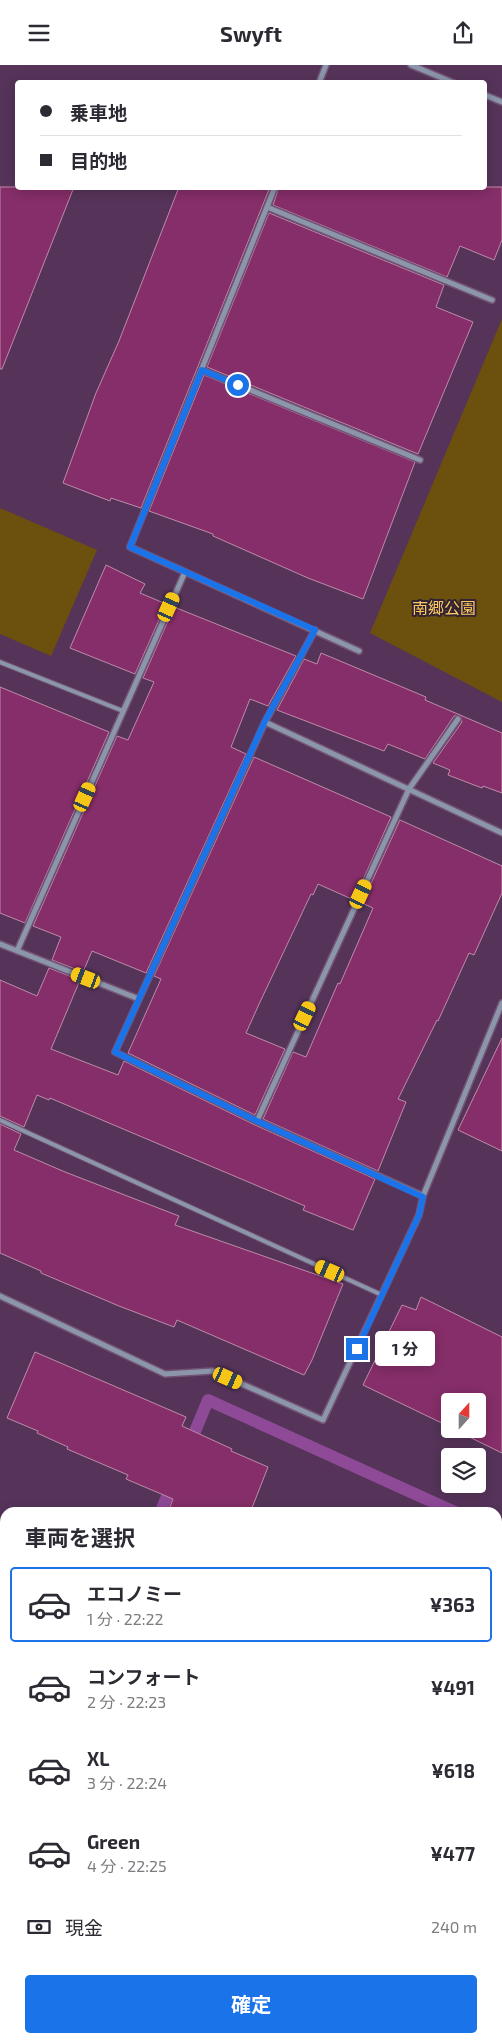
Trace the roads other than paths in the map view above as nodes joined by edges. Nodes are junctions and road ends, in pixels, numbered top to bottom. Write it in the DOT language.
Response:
graph roads {
  1 [pos="326,65"];
  2 [pos="411,65"];
  3 [pos="320,80"];
  4 [pos="447,80"];
  5 [pos="487,96"];
  6 [pos="502,102"];
  7 [pos="274,190"];
  8 [pos="267,207"];
  9 [pos="492,300"];
  10 [pos="202,370"];
  11 [pos="420,460"];
  12 [pos="185,572"];
  13 [pos="315,630"];
  14 [pos="359,651"];
  15 [pos="0,662"];
  16 [pos="123,711"];
  17 [pos="458,719"];
  18 [pos="265,721"];
  19 [pos="409,789"];
  20 [pos="502,833"];
  21 [pos="0,944"];
  22 [pos="17,951"];
  23 [pos="139,999"];
  24 [pos="502,1003"];
  25 [pos="0,1120"];
  26 [pos="257,1121"];
  27 [pos="423,1197"];
  28 [pos="382,1295"];
  29 [pos="0,1296"];
  1 -- 3 [label="street"];
  2 -- 4 [label="street"];
  5 -- 6 [label="street"];
  7 -- 8 [label="street"];
  8 -- 9 [label="street"];
  8 -- 10 [label="street"];
  10 -- 11 [label="street"];
  10 -- 12 [label="street"];
  12 -- 13 [label="street"];
  12 -- 16 [label="street"];
  13 -- 14 [label="street"];
  13 -- 18 [label="street"];
  15 -- 16 [label="lane"];
  16 -- 22 [label="street"];
  17 -- 19 [label="street"];
  18 -- 19 [label="street"];
  18 -- 23 [label="street"];
  19 -- 20 [label="street"];
  19 -- 26 [label="street"];
  21 -- 22 [label="street"];
  22 -- 23 [label="street"];
  23 -- 26 [label="street"];
  24 -- 27 [label="street"];
  25 -- 28 [label="lane"];
  26 -- 27 [label="street"];
  27 -- 28 [label="street"];
  28 -- 29 [label="street"];
}
